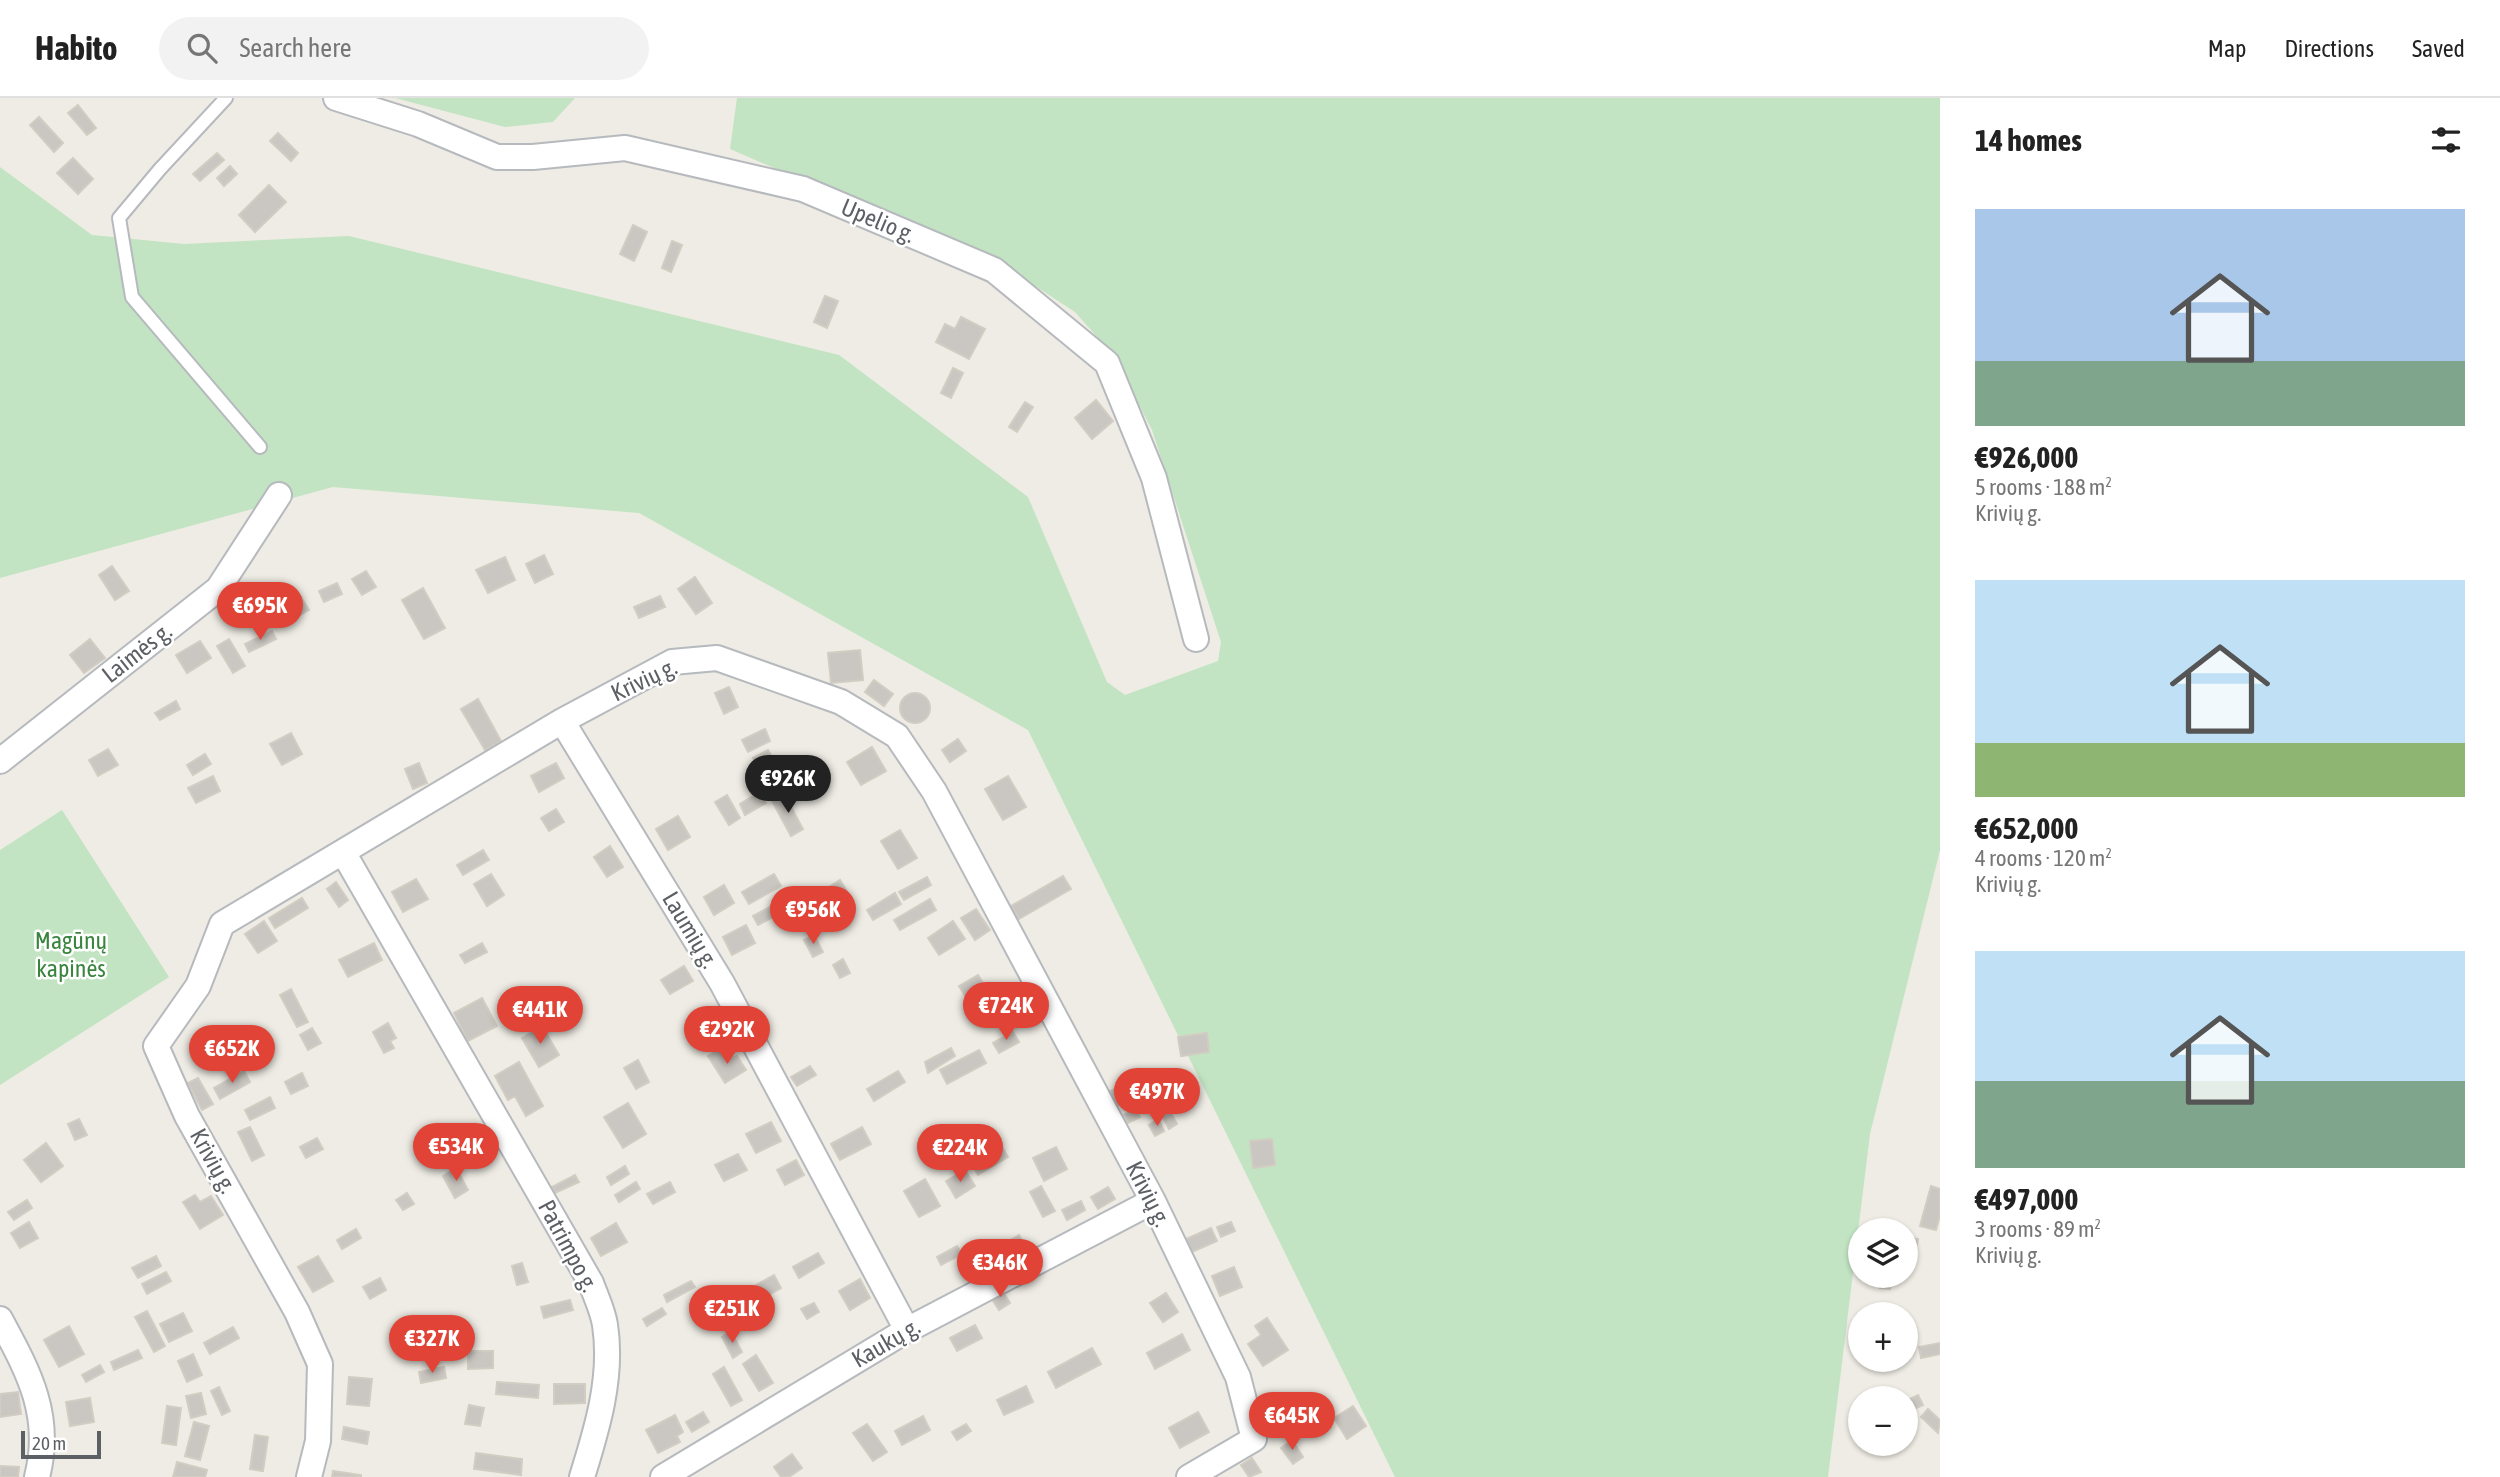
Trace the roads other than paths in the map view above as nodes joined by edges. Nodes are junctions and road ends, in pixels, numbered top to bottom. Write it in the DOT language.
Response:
graph roads {
  1 [pos="226,98"];
  2 [pos="336,98"];
  3 [pos="260,447"];
  4 [pos="279,495"];
  5 [pos="1196,639"];
  6 [pos="562,721"];
  7 [pos="0,761"];
  8 [pos="342,852"];
  9 [pos="1153,1201"];
  10 [pos="0,1318"];
  11 [pos="907,1330"];
  12 [pos="37,1477"];
  13 [pos="309,1477"];
  14 [pos="582,1477"];
  15 [pos="663,1477"];
  16 [pos="1189,1477"];
  1 -- 3 [label="lane"];
  2 -- 5 [label="street, Upelio g."];
  4 -- 7 [label="street, Laimės g."];
  6 -- 8 [label="street, Krivių g."];
  6 -- 9 [label="street, Krivių g."];
  6 -- 11 [label="street, Laumių g."];
  8 -- 13 [label="street, Krivių g."];
  8 -- 14 [label="street, Patrimpo g."];
  9 -- 11 [label="street, Kaukų g."];
  9 -- 16 [label="street, Krivių g."];
  10 -- 12 [label="street"];
  11 -- 15 [label="street, Kaukų g."];
}
